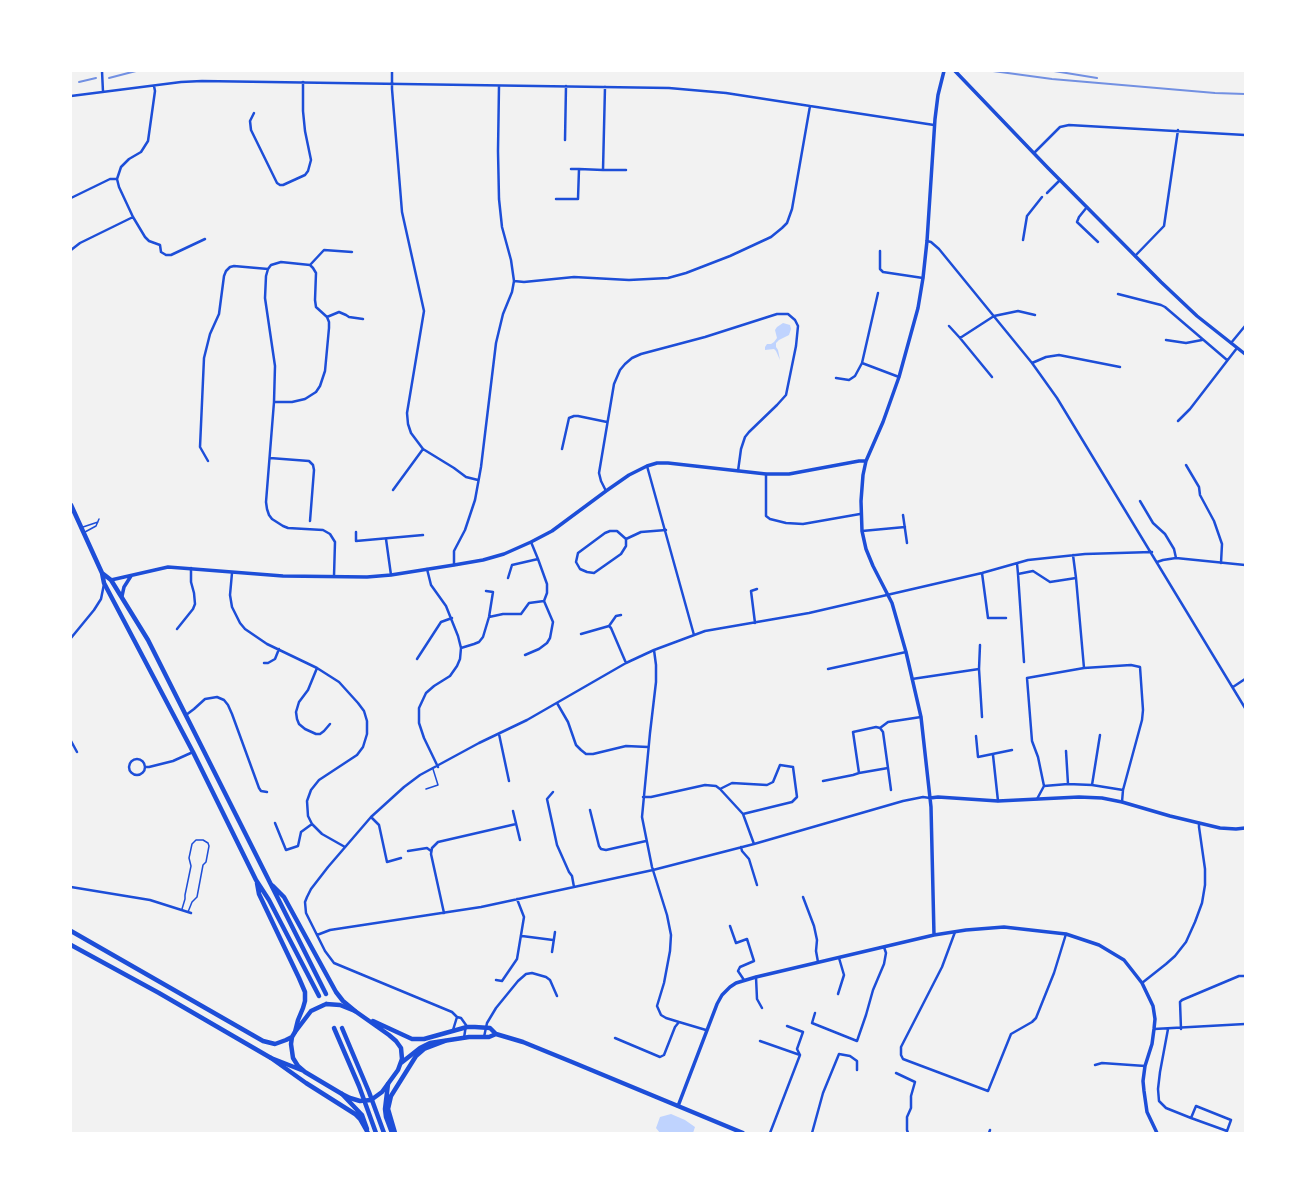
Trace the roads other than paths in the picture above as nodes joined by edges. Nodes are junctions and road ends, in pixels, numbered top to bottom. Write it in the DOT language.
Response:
graph roads {
  1 [pos="102,71"];
  2 [pos="392,71"];
  3 [pos="944,71"];
  4 [pos="955,71"];
  5 [pos="303,82"];
  6 [pos="392,84"];
  7 [pos="154,86"];
  8 [pos="499,86"];
  9 [pos="566,86"];
  10 [pos="605,87"];
  11 [pos="103,92"];
  12 [pos="71,96"];
  13 [pos="810,106"];
  14 [pos="254,113"];
  15 [pos="934,125"];
  16 [pos="1178,130"];
  17 [pos="1245,135"];
  18 [pos="565,140"];
  19 [pos="1034,153"];
  20 [pos="571,169"];
  21 [pos="579,169"];
  22 [pos="603,170"];
  23 [pos="626,170"];
  24 [pos="117,179"];
  25 [pos="1060,180"];
  26 [pos="1047,193"];
  27 [pos="1042,197"];
  28 [pos="71,198"];
  29 [pos="556,199"];
  30 [pos="1087,207"];
  31 [pos="133,217"];
  32 [pos="205,239"];
  33 [pos="1023,240"];
  34 [pos="926,241"];
  35 [pos="1098,242"];
  36 [pos="71,250"];
  37 [pos="880,251"];
  38 [pos="352,252"];
  39 [pos="1135,256"];
  40 [pos="310,265"];
  41 [pos="268,269"];
  42 [pos="923,278"];
  43 [pos="514,281"];
  44 [pos="878,293"];
  45 [pos="1118,294"];
  46 [pos="1035,315"];
  47 [pos="994,316"];
  48 [pos="327,317"];
  49 [pos="363,319"];
  50 [pos="949,326"];
  51 [pos="1245,326"];
  52 [pos="960,338"];
  53 [pos="1166,340"];
  54 [pos="1202,340"];
  55 [pos="1232,343"];
  56 [pos="1237,348"];
  57 [pos="1245,354"];
  58 [pos="1228,360"];
  59 [pos="862,363"];
  60 [pos="1032,363"];
  61 [pos="1120,366"];
  62 [pos="899,377"];
  63 [pos="992,377"];
  64 [pos="836,378"];
  65 [pos="274,402"];
  66 [pos="1178,421"];
  67 [pos="607,422"];
  68 [pos="424,449"];
  69 [pos="562,449"];
  70 [pos="270,458"];
  71 [pos="208,461"];
  72 [pos="866,461"];
  73 [pos="1186,465"];
  74 [pos="647,466"];
  75 [pos="738,471"];
  76 [pos="766,474"];
  77 [pos="478,480"];
  78 [pos="393,490"];
  79 [pos="606,491"];
  80 [pos="1140,501"];
  81 [pos="71,505"];
  82 [pos="860,514"];
  83 [pos="903,515"];
  84 [pos="310,521"];
  85 [pos="905,527"];
  86 [pos="83,530"];
  87 [pos="666,530"];
  88 [pos="862,531"];
  89 [pos="356,532"];
  90 [pos="423,535"];
  91 [pos="386,539"];
  92 [pos="626,539"];
  93 [pos="531,542"];
  94 [pos="907,543"];
  95 [pos="1152,552"];
  96 [pos="1073,555"];
  97 [pos="1176,558"];
  98 [pos="538,559"];
  99 [pos="1157,562"];
  100 [pos="1221,562"];
  101 [pos="1016,563"];
  102 [pos="454,565"];
  103 [pos="1245,565"];
  104 [pos="191,568"];
  105 [pos="428,569"];
  106 [pos="102,573"];
  107 [pos="232,573"];
  108 [pos="982,573"];
  109 [pos="1018,574"];
  110 [pos="391,575"];
  111 [pos="131,576"];
  112 [pos="334,576"];
  113 [pos="508,578"];
  114 [pos="1076,578"];
  115 [pos="111,580"];
  116 [pos="104,583"];
  117 [pos="757,589"];
  118 [pos="486,591"];
  119 [pos="888,595"];
  120 [pos="122,596"];
  121 [pos="544,601"];
  122 [pos="621,615"];
  123 [pos="489,617"];
  124 [pos="452,618"];
  125 [pos="1006,618"];
  126 [pos="755,623"];
  127 [pos="609,626"];
  128 [pos="177,629"];
  129 [pos="581,634"];
  130 [pos="694,635"];
  131 [pos="71,638"];
  132 [pos="980,645"];
  133 [pos="461,648"];
  134 [pos="279,649"];
  135 [pos="654,650"];
  136 [pos="906,652"];
  137 [pos="525,656"];
  138 [pos="417,659"];
  139 [pos="1024,662"];
  140 [pos="264,663"];
  141 [pos="626,663"];
  142 [pos="317,668"];
  143 [pos="1084,668"];
  144 [pos="828,669"];
  145 [pos="980,669"];
  146 [pos="912,679"];
  147 [pos="1245,680"];
  148 [pos="1233,687"];
  149 [pos="557,703"];
  150 [pos="1245,708"];
  151 [pos="186,715"];
  152 [pos="921,717"];
  153 [pos="982,718"];
  154 [pos="330,724"];
  155 [pos="880,728"];
  156 [pos="499,734"];
  157 [pos="1100,735"];
  158 [pos="976,736"];
  159 [pos="71,741"];
  160 [pos="648,747"];
  161 [pos="1012,750"];
  162 [pos="1066,751"];
  163 [pos="78,752"];
  164 [pos="193,752"];
  165 [pos="993,755"];
  166 [pos="145,767"];
  167 [pos="438,767"];
  168 [pos="888,768"];
  169 [pos="433,769"];
  170 [pos="858,772"];
  171 [pos="510,780"];
  172 [pos="822,781"];
  173 [pos="1068,784"];
  174 [pos="1092,785"];
  175 [pos="1044,786"];
  176 [pos="426,789"];
  177 [pos="720,789"];
  178 [pos="891,790"];
  179 [pos="1123,790"];
  180 [pos="267,792"];
  181 [pos="553,792"];
  182 [pos="643,797"];
  183 [pos="930,798"];
  184 [pos="1037,800"];
  185 [pos="998,801"];
  186 [pos="1122,802"];
  187 [pos="590,810"];
  188 [pos="513,811"];
  189 [pos="743,814"];
  190 [pos="371,817"];
  191 [pos="275,823"];
  192 [pos="312,824"];
  193 [pos="516,824"];
  194 [pos="1199,824"];
  195 [pos="1245,828"];
  196 [pos="520,840"];
  197 [pos="646,840"];
  198 [pos="754,844"];
  199 [pos="740,847"];
  200 [pos="345,848"];
  201 [pos="408,851"];
  202 [pos="431,852"];
  203 [pos="401,858"];
  204 [pos="653,870"];
  205 [pos="256,880"];
  206 [pos="271,884"];
  207 [pos="757,885"];
  208 [pos="71,887"];
  209 [pos="574,887"];
  210 [pos="803,897"];
  211 [pos="517,899"];
  212 [pos="182,910"];
  213 [pos="190,913"];
  214 [pos="444,913"];
  215 [pos="730,926"];
  216 [pos="71,931"];
  217 [pos="555,932"];
  218 [pos="955,932"];
  219 [pos="1066,934"];
  220 [pos="317,935"];
  221 [pos="934,935"];
  222 [pos="522,936"];
  223 [pos="553,940"];
  224 [pos="71,945"];
  225 [pos="883,946"];
  226 [pos="552,952"];
  227 [pos="839,957"];
  228 [pos="818,962"];
  229 [pos="1245,976"];
  230 [pos="756,977"];
  231 [pos="496,980"];
  232 [pos="744,980"];
  233 [pos="1142,983"];
  234 [pos="326,994"];
  235 [pos="838,994"];
  236 [pos="319,996"];
  237 [pos="557,996"];
  238 [pos="762,1008"];
  239 [pos="355,1011"];
  240 [pos="815,1013"];
  241 [pos="457,1017"];
  242 [pos="364,1018"];
  243 [pos="679,1022"];
  244 [pos="1245,1024"];
  245 [pos="787,1026"];
  246 [pos="467,1027"];
  247 [pos="485,1027"];
  248 [pos="334,1028"];
  249 [pos="342,1028"];
  250 [pos="1181,1028"];
  251 [pos="1154,1029"];
  252 [pos="1168,1029"];
  253 [pos="706,1030"];
  254 [pos="295,1032"];
  255 [pos="452,1032"];
  256 [pos="496,1034"];
  257 [pos="292,1037"];
  258 [pos="484,1037"];
  259 [pos="464,1038"];
  260 [pos="615,1038"];
  261 [pos="445,1041"];
  262 [pos="760,1041"];
  263 [pos="800,1055"];
  264 [pos="271,1058"];
  265 [pos="401,1064"];
  266 [pos="1095,1065"];
  267 [pos="1145,1066"];
  268 [pos="857,1070"];
  269 [pos="306,1072"];
  270 [pos="896,1073"];
  271 [pos="388,1084"];
  272 [pos="342,1094"];
  273 [pos="678,1106"];
  274 [pos="1191,1118"];
  275 [pos="383,1131"];
  276 [pos="1226,1132"];
  277 [pos="368,1133"];
  278 [pos="376,1133"];
  279 [pos="393,1133"];
  280 [pos="743,1133"];
  281 [pos="770,1133"];
  282 [pos="812,1133"];
  283 [pos="908,1133"];
  284 [pos="1157,1133"];
  1 -- 11 [label="street"];
  2 -- 6 [label="street"];
  3 -- 15 [label="street"];
  4 -- 19 [label="street"];
  5 -- 6 [label="street"];
  5 -- 7 [label="street"];
  5 -- 14 [label="street"];
  6 -- 8 [label="street"];
  6 -- 68 [label="street"];
  7 -- 11 [label="street"];
  7 -- 24 [label="street"];
  8 -- 9 [label="street"];
  8 -- 43 [label="street"];
  9 -- 10 [label="street"];
  9 -- 18 [label="street"];
  10 -- 13 [label="street"];
  10 -- 22 [label="street"];
  11 -- 12 [label="street"];
  13 -- 15 [label="street"];
  13 -- 43 [label="street"];
  15 -- 34 [label="street"];
  16 -- 17 [label="street"];
  16 -- 19 [label="street"];
  16 -- 39 [label="street"];
  19 -- 25 [label="street"];
  20 -- 21 [label="street"];
  21 -- 22 [label="street"];
  21 -- 29 [label="street"];
  22 -- 23 [label="street"];
  24 -- 28 [label="street"];
  24 -- 31 [label="street"];
  25 -- 26 [label="street"];
  25 -- 30 [label="street"];
  27 -- 33 [label="street"];
  30 -- 35 [label="street"];
  30 -- 39 [label="street"];
  31 -- 32 [label="street"];
  31 -- 36 [label="street"];
  34 -- 42 [label="street"];
  34 -- 47 [label="street"];
  37 -- 42 [label="street"];
  38 -- 40 [label="street"];
  39 -- 55 [label="street"];
  40 -- 41 [label="street"];
  40 -- 48 [label="street"];
  41 -- 65 [label="street"];
  41 -- 71 [label="street"];
  42 -- 62 [label="street"];
  43 -- 77 [label="street"];
  44 -- 59 [label="street"];
  45 -- 54 [label="street"];
  46 -- 47 [label="street"];
  47 -- 52 [label="street"];
  47 -- 60 [label="street"];
  48 -- 49 [label="street"];
  48 -- 65 [label="street"];
  50 -- 52 [label="street"];
  51 -- 55 [label="street"];
  52 -- 63 [label="street"];
  53 -- 54 [label="street"];
  54 -- 58 [label="street"];
  55 -- 56 [label="street"];
  56 -- 57 [label="street"];
  56 -- 58 [label="street"];
  58 -- 66 [label="street"];
  59 -- 62 [label="street"];
  59 -- 64 [label="street"];
  60 -- 61 [label="street"];
  60 -- 95 [label="street"];
  62 -- 72 [label="street"];
  65 -- 70 [label="street"];
  67 -- 69 [label="street"];
  67 -- 75 [label="street"];
  67 -- 79 [label="street"];
  68 -- 77 [label="street"];
  68 -- 78 [label="street"];
  70 -- 84 [label="street"];
  70 -- 112 [label="street"];
  72 -- 76 [label="street"];
  72 -- 82 [label="street"];
  73 -- 100 [label="street"];
  74 -- 75 [label="street"];
  74 -- 79 [label="street"];
  74 -- 87 [label="street"];
  75 -- 76 [label="street"];
  76 -- 82 [label="street"];
  77 -- 102 [label="street"];
  79 -- 93 [label="street"];
  80 -- 97 [label="street"];
  81 -- 86 [label="main road"];
  82 -- 88 [label="street"];
  83 -- 85 [label="street"];
  85 -- 88 [label="street"];
  85 -- 94 [label="street"];
  86 -- 86 [label="lane"];
  86 -- 106 [label="main road"];
  87 -- 92 [label="street"];
  87 -- 130 [label="street"];
  88 -- 119 [label="street"];
  89 -- 91 [label="street"];
  90 -- 91 [label="street"];
  91 -- 110 [label="street"];
  92 -- 92 [label="street"];
  93 -- 98 [label="street"];
  93 -- 102 [label="street"];
  95 -- 96 [label="street"];
  95 -- 99 [label="street"];
  96 -- 101 [label="street"];
  96 -- 114 [label="street"];
  97 -- 99 [label="street"];
  97 -- 100 [label="street"];
  98 -- 113 [label="street"];
  98 -- 121 [label="street"];
  99 -- 148 [label="street"];
  100 -- 103 [label="street"];
  101 -- 108 [label="street"];
  101 -- 109 [label="street"];
  102 -- 105 [label="street"];
  104 -- 107 [label="street"];
  104 -- 111 [label="street"];
  104 -- 128 [label="street"];
  105 -- 110 [label="street"];
  105 -- 124 [label="street"];
  106 -- 115 [label="main road"];
  106 -- 116 [label="main road"];
  107 -- 112 [label="street"];
  107 -- 134 [label="street"];
  108 -- 119 [label="street"];
  108 -- 125 [label="street"];
  109 -- 114 [label="street"];
  109 -- 139 [label="street"];
  110 -- 112 [label="street"];
  111 -- 115 [label="street"];
  111 -- 120 [label="street"];
  114 -- 143 [label="street"];
  115 -- 120 [label="main road"];
  116 -- 131 [label="street"];
  116 -- 164 [label="main road"];
  117 -- 126 [label="street"];
  118 -- 123 [label="street"];
  119 -- 126 [label="street"];
  119 -- 136 [label="street"];
  120 -- 151 [label="main road"];
  121 -- 123 [label="street"];
  121 -- 137 [label="street"];
  122 -- 127 [label="street"];
  123 -- 133 [label="street"];
  124 -- 133 [label="street"];
  124 -- 138 [label="street"];
  126 -- 130 [label="street"];
  127 -- 129 [label="street"];
  127 -- 141 [label="street"];
  130 -- 135 [label="street"];
  132 -- 145 [label="street"];
  133 -- 167 [label="street"];
  134 -- 140 [label="street"];
  134 -- 142 [label="street"];
  135 -- 141 [label="street"];
  135 -- 160 [label="street"];
  136 -- 144 [label="street"];
  136 -- 146 [label="street"];
  141 -- 149 [label="street"];
  142 -- 154 [label="street"];
  142 -- 192 [label="street"];
  143 -- 175 [label="street"];
  143 -- 179 [label="street"];
  145 -- 146 [label="street"];
  145 -- 153 [label="street"];
  146 -- 152 [label="street"];
  147 -- 148 [label="street"];
  148 -- 150 [label="street"];
  149 -- 156 [label="street"];
  149 -- 160 [label="street"];
  151 -- 180 [label="street"];
  151 -- 206 [label="main road"];
  152 -- 155 [label="street"];
  152 -- 183 [label="street"];
  155 -- 168 [label="street"];
  155 -- 170 [label="street"];
  156 -- 167 [label="street"];
  156 -- 171 [label="street"];
  157 -- 174 [label="street"];
  158 -- 165 [label="street"];
  159 -- 163 [label="street"];
  160 -- 182 [label="street"];
  161 -- 165 [label="street"];
  162 -- 173 [label="street"];
  164 -- 166 [label="street"];
  164 -- 205 [label="main road"];
  165 -- 185 [label="street"];
  166 -- 166 [label="street"];
  167 -- 169 [label="street"];
  168 -- 170 [label="street"];
  168 -- 178 [label="street"];
  169 -- 176 [label="lane"];
  169 -- 190 [label="street"];
  170 -- 172 [label="street"];
  173 -- 174 [label="street"];
  173 -- 175 [label="street"];
  174 -- 179 [label="street"];
  175 -- 184 [label="street"];
  177 -- 182 [label="street"];
  177 -- 189 [label="street"];
  177 -- 189 [label="street"];
  179 -- 186 [label="street"];
  181 -- 209 [label="street"];
  182 -- 197 [label="street"];
  183 -- 185 [label="street"];
  183 -- 198 [label="street"];
  183 -- 221 [label="street"];
  184 -- 185 [label="street"];
  184 -- 186 [label="street"];
  186 -- 194 [label="street"];
  187 -- 197 [label="street"];
  188 -- 193 [label="street"];
  189 -- 198 [label="street"];
  190 -- 200 [label="street"];
  190 -- 203 [label="street"];
  191 -- 192 [label="street"];
  192 -- 200 [label="street"];
  193 -- 196 [label="street"];
  193 -- 202 [label="street"];
  194 -- 195 [label="street"];
  194 -- 233 [label="street"];
  197 -- 204 [label="street"];
  198 -- 199 [label="street"];
  199 -- 204 [label="street"];
  199 -- 207 [label="street"];
  200 -- 220 [label="street"];
  201 -- 202 [label="street"];
  202 -- 214 [label="street"];
  204 -- 209 [label="street"];
  204 -- 243 [label="street"];
  205 -- 236 [label="main road"];
  205 -- 254 [label="main road"];
  206 -- 234 [label="main road"];
  206 -- 239 [label="main road"];
  208 -- 212 [label="street"];
  209 -- 211 [label="street"];
  210 -- 228 [label="street"];
  211 -- 214 [label="street"];
  211 -- 222 [label="street"];
  212 -- 213 [label="street"];
  212 -- 213 [label="lane"];
  214 -- 220 [label="street"];
  215 -- 232 [label="street"];
  216 -- 257 [label="main road"];
  217 -- 223 [label="street"];
  218 -- 219 [label="street"];
  218 -- 219 [label="street"];
  218 -- 221 [label="street"];
  219 -- 233 [label="street"];
  220 -- 241 [label="street"];
  221 -- 225 [label="street"];
  222 -- 223 [label="street"];
  222 -- 231 [label="street"];
  223 -- 226 [label="street"];
  224 -- 264 [label="main road"];
  225 -- 227 [label="street"];
  225 -- 240 [label="street"];
  227 -- 228 [label="street"];
  227 -- 235 [label="street"];
  228 -- 230 [label="street"];
  229 -- 250 [label="street"];
  230 -- 232 [label="street"];
  230 -- 238 [label="street"];
  232 -- 253 [label="street"];
  233 -- 251 [label="street"];
  237 -- 247 [label="street"];
  239 -- 242 [label="main road"];
  239 -- 254 [label="main road"];
  241 -- 246 [label="street"];
  241 -- 255 [label="street"];
  242 -- 255 [label="main road"];
  242 -- 265 [label="main road"];
  243 -- 253 [label="street"];
  243 -- 260 [label="street"];
  244 -- 250 [label="street"];
  245 -- 263 [label="street"];
  246 -- 247 [label="main road"];
  246 -- 255 [label="main road"];
  246 -- 259 [label="street"];
  247 -- 256 [label="main road"];
  247 -- 258 [label="street"];
  248 -- 278 [label="main road"];
  249 -- 275 [label="main road"];
  250 -- 252 [label="street"];
  251 -- 252 [label="street"];
  251 -- 267 [label="street"];
  252 -- 274 [label="street"];
  253 -- 273 [label="street"];
  254 -- 257 [label="main road"];
  256 -- 258 [label="main road"];
  256 -- 273 [label="main road"];
  257 -- 269 [label="main road"];
  258 -- 259 [label="main road"];
  259 -- 261 [label="main road"];
  261 -- 265 [label="main road"];
  261 -- 279 [label="main road"];
  262 -- 263 [label="street"];
  263 -- 281 [label="street"];
  264 -- 269 [label="main road"];
  264 -- 277 [label="main road"];
  265 -- 271 [label="main road"];
  266 -- 267 [label="street"];
  267 -- 284 [label="street"];
  268 -- 282 [label="street"];
  269 -- 272 [label="main road"];
  270 -- 283 [label="street"];
  271 -- 272 [label="main road"];
  271 -- 279 [label="main road"];
  272 -- 277 [label="main road"];
  273 -- 280 [label="main road"];
  274 -- 276 [label="street"];
  274 -- 276 [label="street"];
}
